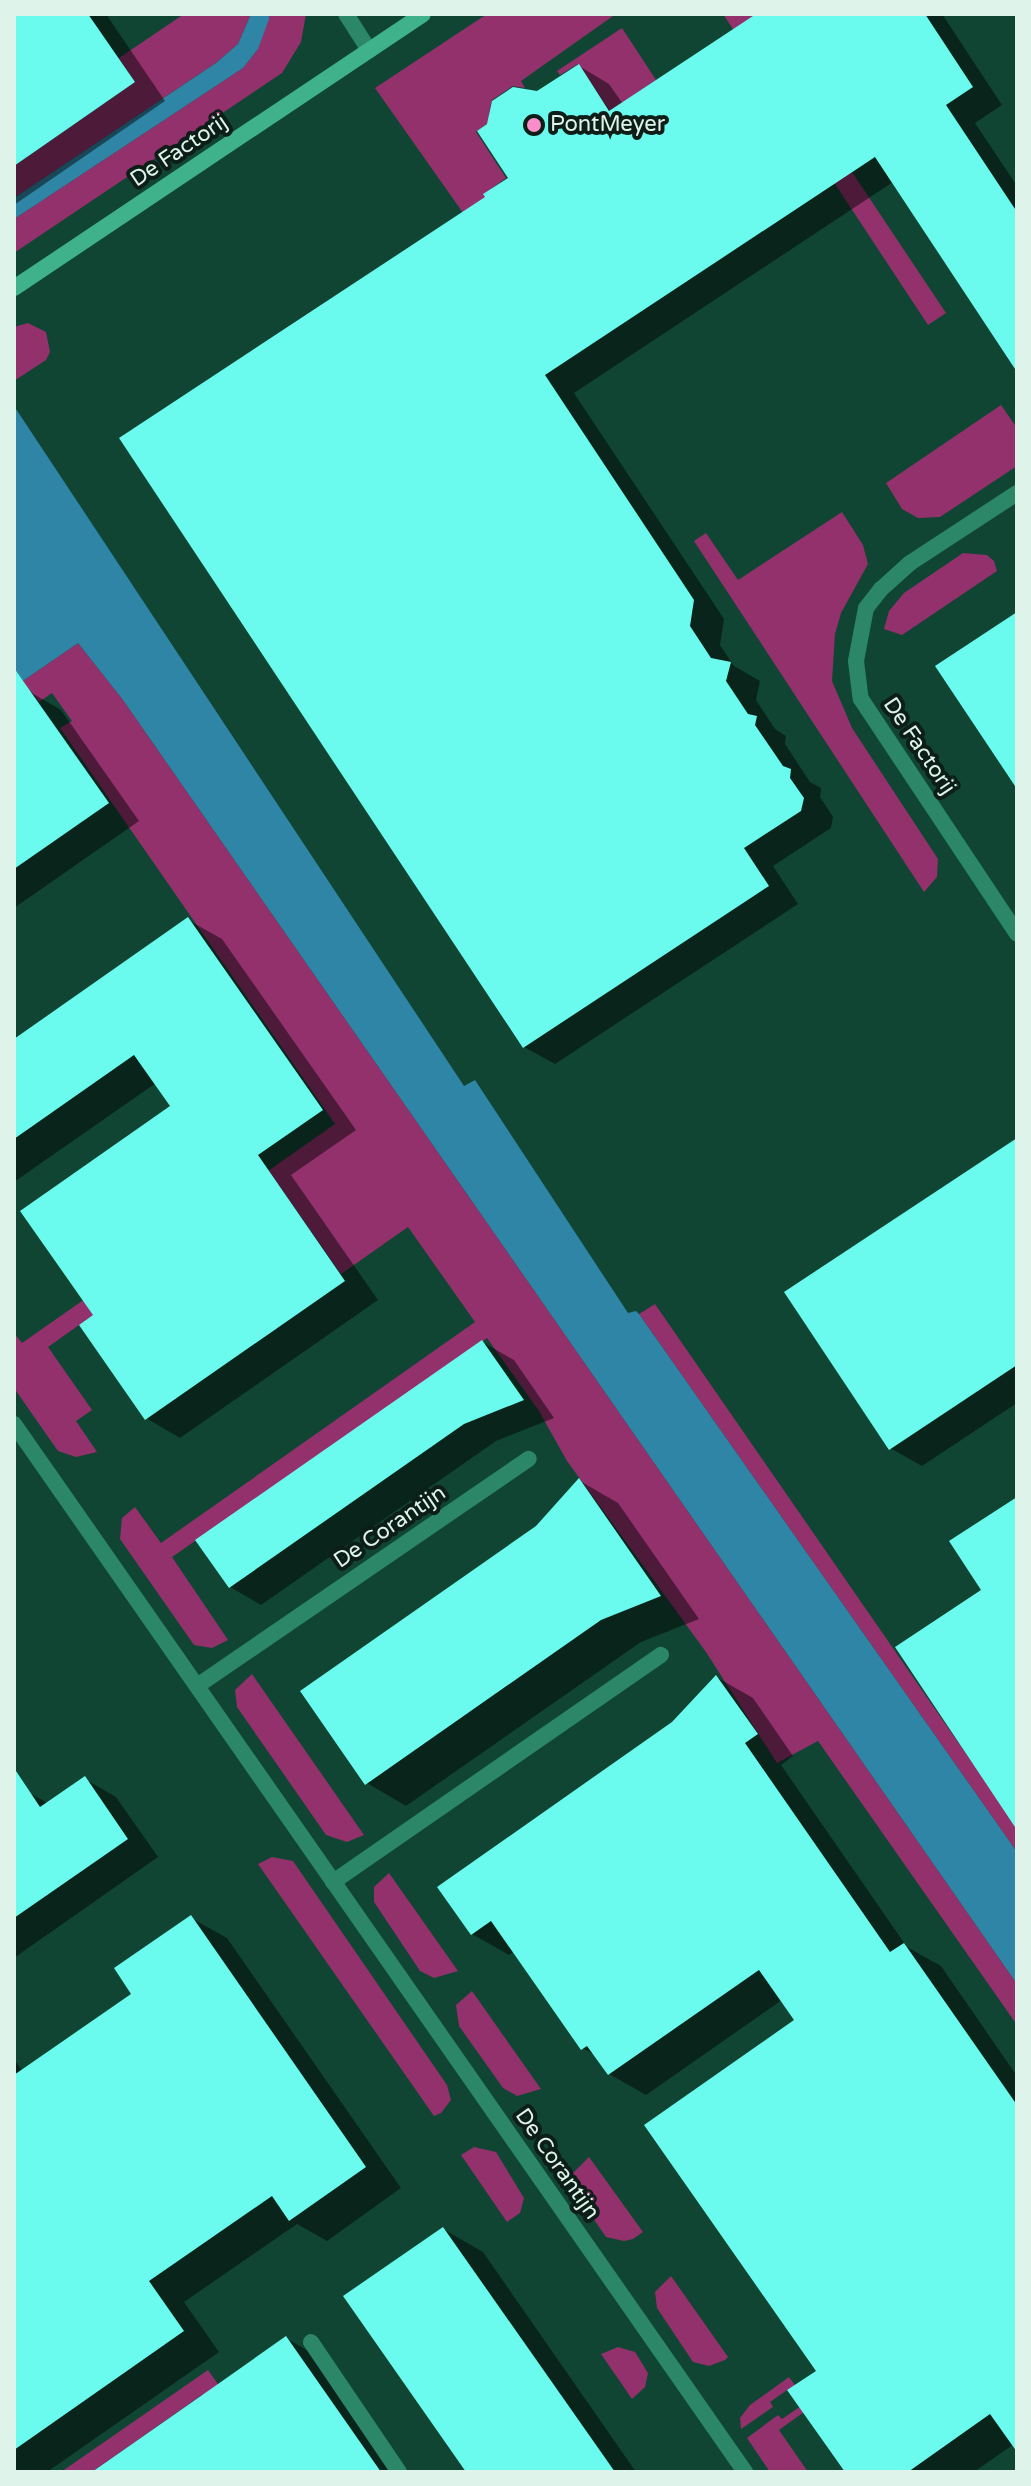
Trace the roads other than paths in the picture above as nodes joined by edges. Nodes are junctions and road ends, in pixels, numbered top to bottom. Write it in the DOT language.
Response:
graph roads {
  1 [pos="346,14"];
  2 [pos="423,14"];
  3 [pos="369,50"];
  4 [pos="14,288"];
  5 [pos="1017,493"];
  6 [pos="1017,934"];
  7 [pos="14,1424"];
  8 [pos="529,1459"];
  9 [pos="661,1655"];
  10 [pos="197,1686"];
  11 [pos="333,1882"];
  12 [pos="311,2342"];
  13 [pos="399,2472"];
  14 [pos="745,2472"];
  1 -- 3 [label="street"];
  2 -- 3 [label="street, De Factorij"];
  3 -- 4 [label="street, De Factorij"];
  5 -- 6 [label="street, De Factorij"];
  7 -- 10 [label="street, De Corantijn"];
  8 -- 10 [label="street, De Corantijn"];
  9 -- 11 [label="street"];
  10 -- 11 [label="street, De Corantijn"];
  11 -- 14 [label="street, De Corantijn"];
  12 -- 13 [label="street"];
}
